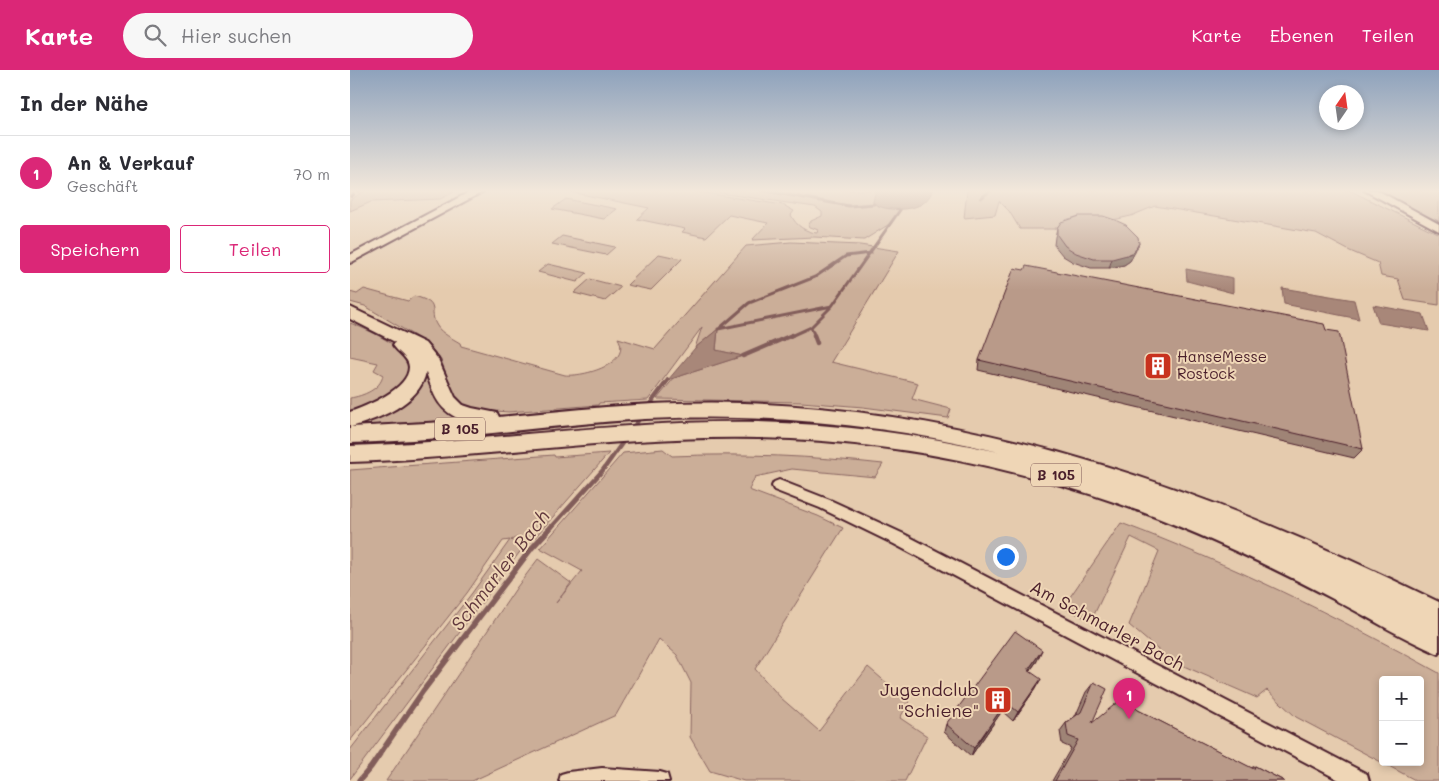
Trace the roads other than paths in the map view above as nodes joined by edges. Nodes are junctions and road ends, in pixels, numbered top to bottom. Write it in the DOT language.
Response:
graph roads {
  1 [pos="419,223"];
  2 [pos="350,260"];
  3 [pos="350,312"];
  4 [pos="398,336"];
  5 [pos="571,418"];
  6 [pos="350,420"];
  7 [pos="350,435"];
  8 [pos="421,451"];
  9 [pos="350,454"];
  10 [pos="350,466"];
  11 [pos="779,486"];
  12 [pos="1439,615"];
  13 [pos="1439,641"];
  14 [pos="568,781"];
  15 [pos="660,781"];
  16 [pos="1360,781"];
  1 -- 2 [label="street"];
  3 -- 4 [label="highway"];
  4 -- 5 [label="highway"];
  4 -- 6 [label="highway"];
  5 -- 7 [label="highway, B 105"];
  5 -- 12 [label="highway, B 105"];
  8 -- 9 [label="highway, B 105"];
  8 -- 10 [label="highway"];
  8 -- 13 [label="highway, B 105"];
  11 -- 16 [label="street, Am Schmarler Bach"];
  14 -- 15 [label="street"];
}
